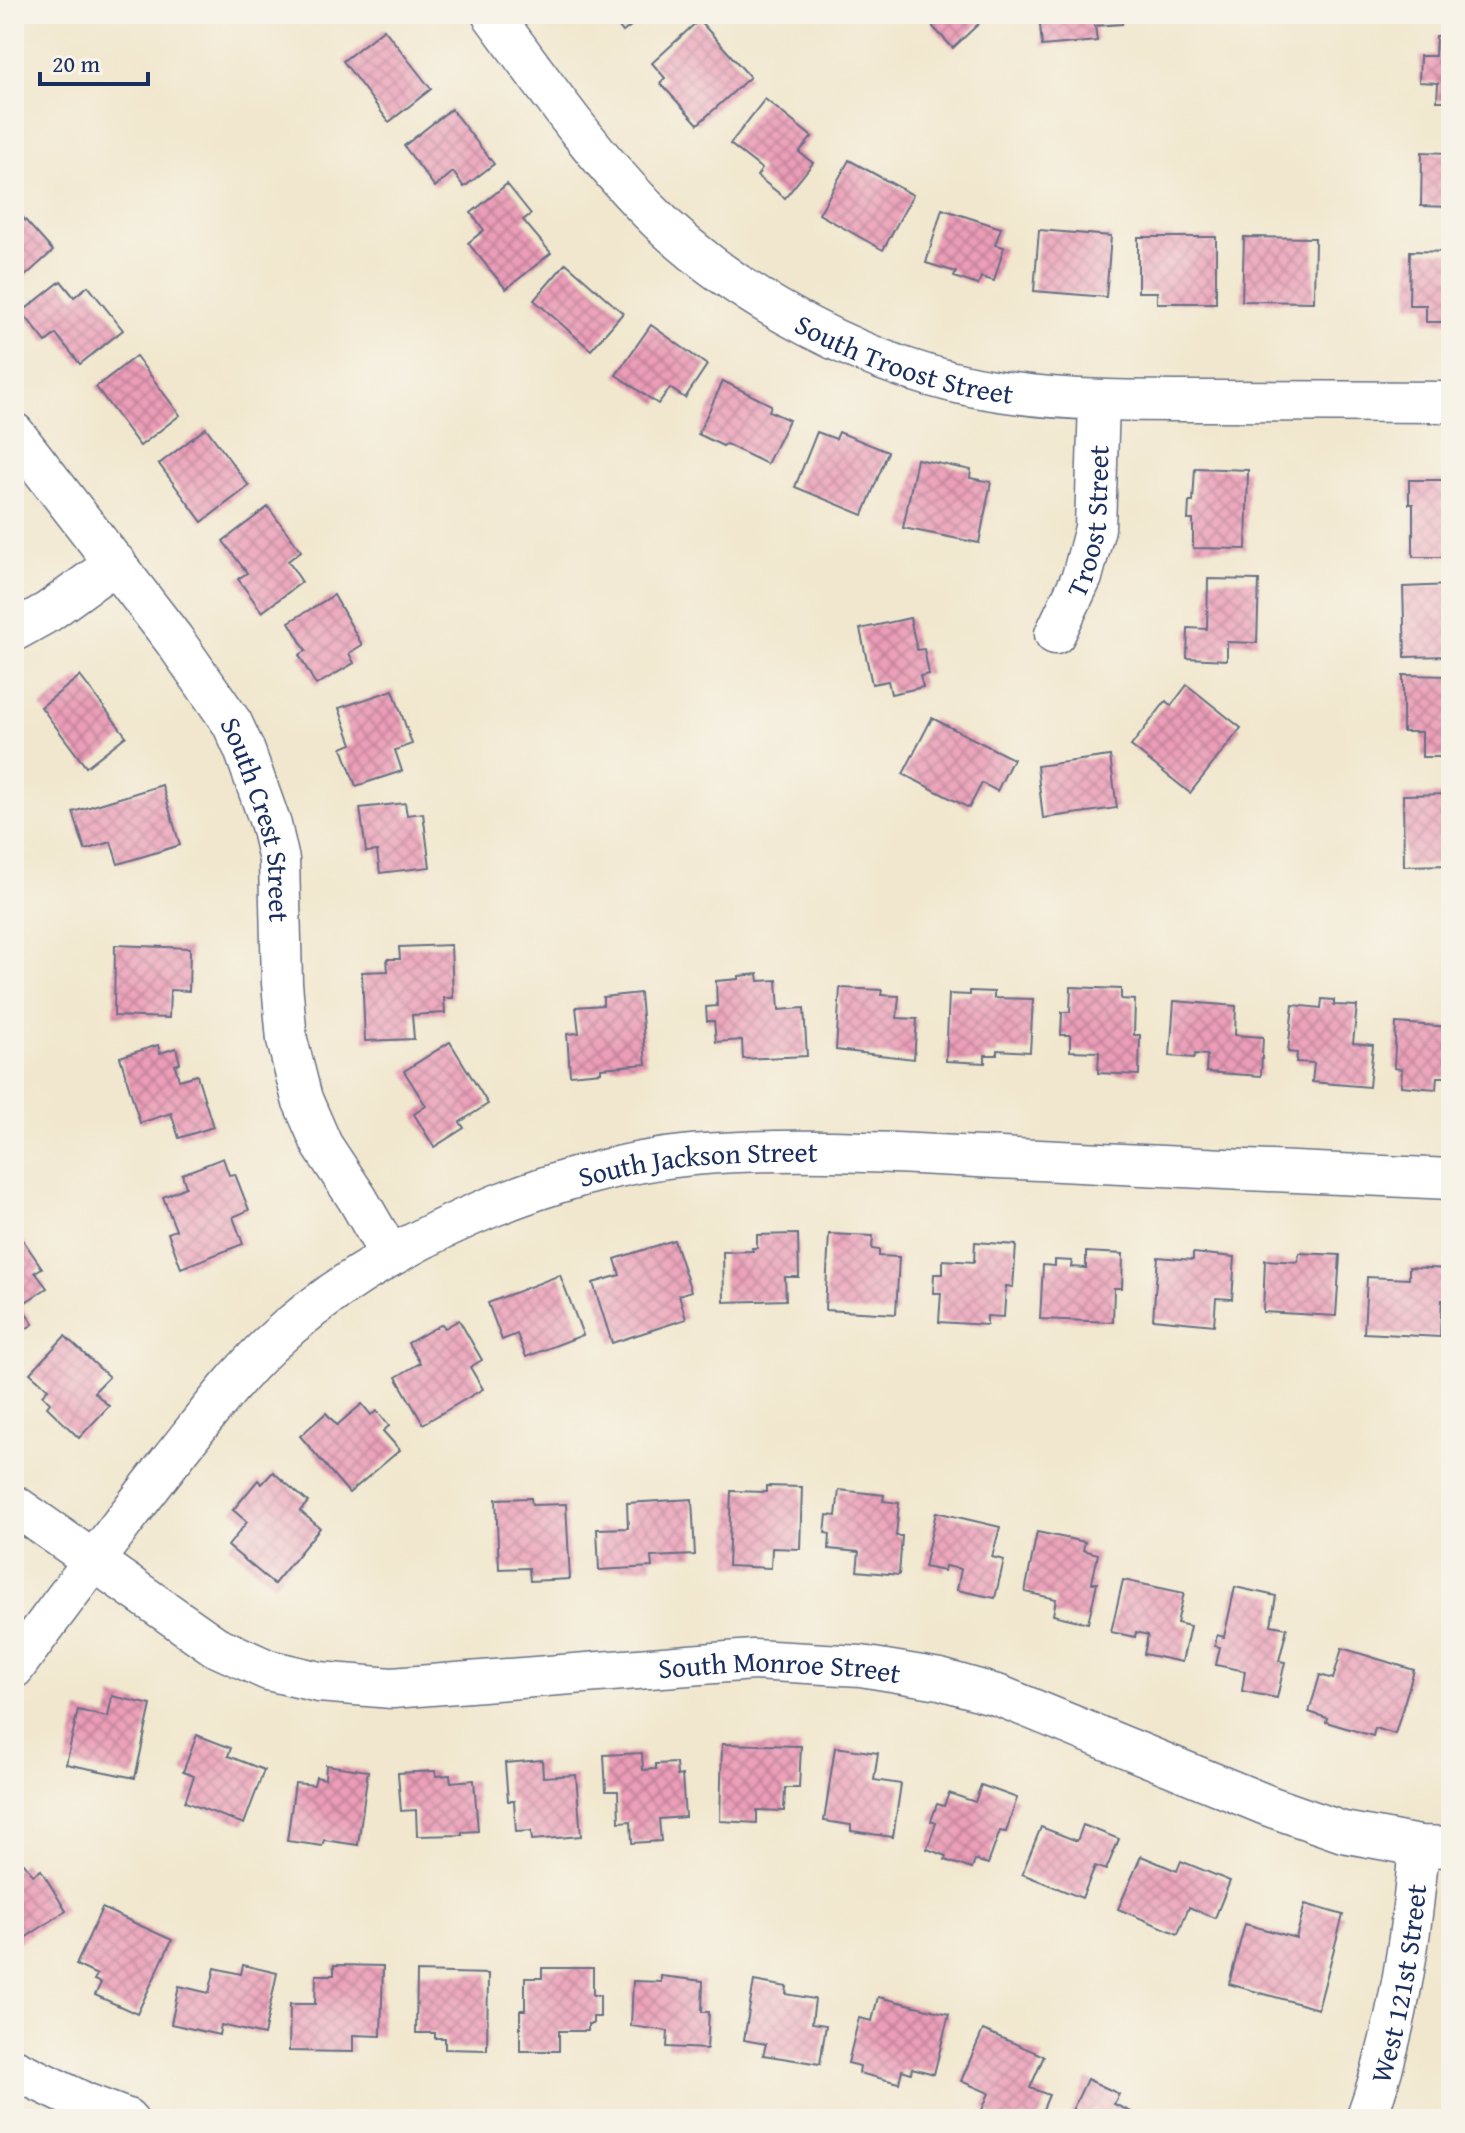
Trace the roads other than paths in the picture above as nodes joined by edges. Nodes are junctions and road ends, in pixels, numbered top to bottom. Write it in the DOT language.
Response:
graph roads {
  1 [pos="492,14"];
  2 [pos="1099,401"];
  3 [pos="1451,402"];
  4 [pos="14,433"];
  5 [pos="116,563"];
  6 [pos="14,631"];
  7 [pos="1055,634"];
  8 [pos="1451,1179"];
  9 [pos="390,1255"];
  10 [pos="14,1505"];
  11 [pos="101,1567"];
  12 [pos="14,1668"];
  13 [pos="1435,1847"];
  14 [pos="14,2069"];
  15 [pos="127,2119"];
  16 [pos="1366,2119"];
  1 -- 2 [label="street, South Troost Street"];
  2 -- 3 [label="street, South Troost Street"];
  2 -- 7 [label="street, Troost Street"];
  4 -- 5 [label="street, South Crest Street"];
  5 -- 6 [label="street"];
  5 -- 9 [label="street, South Crest Street"];
  8 -- 9 [label="street, South Jackson Street"];
  9 -- 11 [label="street, South Jackson Street"];
  10 -- 11 [label="street, South Monroe Street"];
  11 -- 12 [label="street, South Jackson Street"];
  11 -- 13 [label="street, South Monroe Street"];
  13 -- 16 [label="street, West 121st Street"];
  14 -- 15 [label="street"];
}
